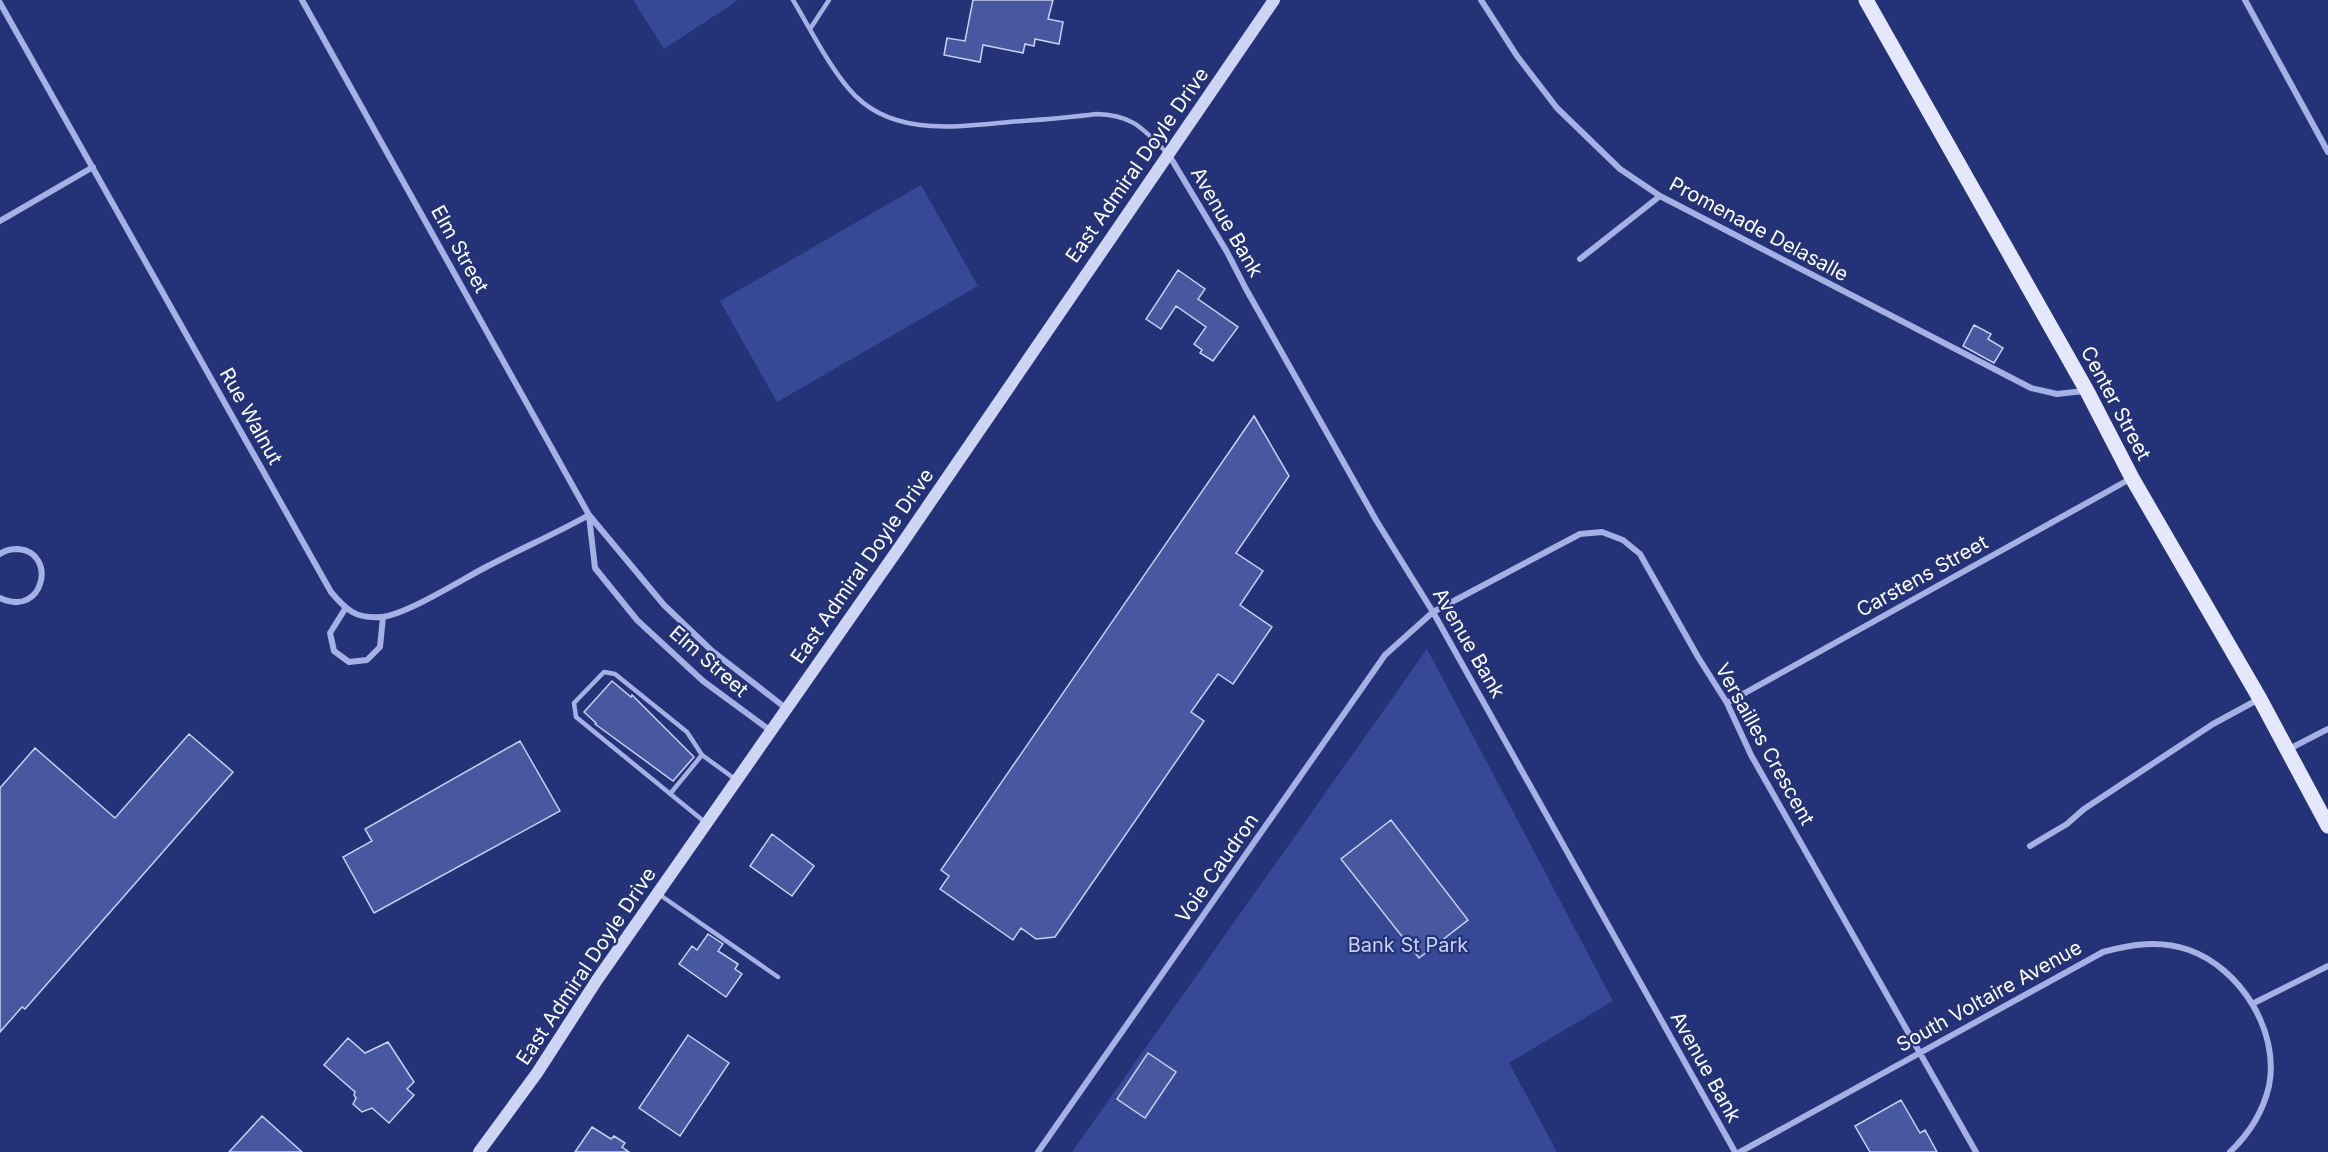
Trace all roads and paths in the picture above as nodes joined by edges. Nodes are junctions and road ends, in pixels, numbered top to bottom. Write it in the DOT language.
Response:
graph roads {
  1 [pos="302,0"];
  2 [pos="793,0"];
  3 [pos="829,0"];
  4 [pos="1274,0"];
  5 [pos="1481,0"];
  6 [pos="1866,0"];
  7 [pos="2245,0"];
  8 [pos="0,3"];
  9 [pos="810,29"];
  10 [pos="2328,152"];
  11 [pos="1168,154"];
  12 [pos="93,167"];
  13 [pos="1660,196"];
  14 [pos="0,221"];
  15 [pos="1580,259"];
  16 [pos="2087,391"];
  17 [pos="2132,478"];
  18 [pos="589,515"];
  19 [pos="1,550"];
  20 [pos="0,598"];
  21 [pos="345,609"];
  22 [pos="1433,612"];
  23 [pos="383,617"];
  24 [pos="2260,699"];
  25 [pos="1727,703"];
  26 [pos="787,709"];
  27 [pos="2328,729"];
  28 [pos="771,731"];
  29 [pos="2286,751"];
  30 [pos="702,754"];
  31 [pos="737,780"];
  32 [pos="670,794"];
  33 [pos="707,823"];
  34 [pos="2328,826"];
  35 [pos="2030,846"];
  36 [pos="658,893"];
  37 [pos="2328,966"];
  38 [pos="778,977"];
  39 [pos="2254,1003"];
  40 [pos="1920,1054"];
  41 [pos="479,1152"];
  42 [pos="1038,1152"];
  43 [pos="1735,1152"];
  44 [pos="1740,1152"];
  45 [pos="1976,1152"];
  46 [pos="2230,1152"];
  1 -- 18 [label="street, Elm Street"];
  2 -- 9 [label="lane"];
  3 -- 9 [label="lane"];
  4 -- 11 [label="main road, East Admiral Doyle Drive"];
  5 -- 13 [label="street, Promenade Delasalle"];
  6 -- 16 [label="main road, Center Street"];
  7 -- 10 [label="street"];
  8 -- 12 [label="street, Rue Walnut"];
  9 -- 11 [label="lane"];
  11 -- 22 [label="street, Avenue Bank"];
  11 -- 26 [label="main road, East Admiral Doyle Drive"];
  12 -- 14 [label="street"];
  12 -- 21 [label="street, Rue Walnut"];
  13 -- 15 [label="street"];
  13 -- 16 [label="street, Promenade Delasalle"];
  16 -- 17 [label="main road, Center Street"];
  17 -- 24 [label="main road, Center Street"];
  17 -- 25 [label="street, Carstens Street"];
  18 -- 23 [label="street"];
  18 -- 26 [label="street, Elm Street"];
  18 -- 28 [label="street, Elm Street"];
  19 -- 20 [label="street"];
  21 -- 23 [label="street"];
  21 -- 23 [label="street"];
  22 -- 25 [label="street, Versailles Crescent"];
  22 -- 42 [label="street, Voie Caudron"];
  22 -- 43 [label="street, Avenue Bank"];
  24 -- 29 [label="main road, Center Street"];
  24 -- 35 [label="street"];
  25 -- 40 [label="street, Versailles Crescent"];
  26 -- 28 [label="main road, East Admiral Doyle Drive"];
  27 -- 29 [label="street"];
  28 -- 31 [label="main road, East Admiral Doyle Drive"];
  29 -- 34 [label="main road, Center Street"];
  30 -- 31 [label="lane"];
  30 -- 32 [label="lane"];
  30 -- 32 [label="lane"];
  31 -- 33 [label="main road, East Admiral Doyle Drive"];
  32 -- 33 [label="lane"];
  33 -- 36 [label="main road, East Admiral Doyle Drive"];
  36 -- 38 [label="lane"];
  36 -- 41 [label="main road, East Admiral Doyle Drive"];
  37 -- 39 [label="street"];
  39 -- 40 [label="street, South Voltaire Avenue"];
  39 -- 46 [label="street"];
  40 -- 44 [label="street, South Voltaire Avenue"];
  40 -- 45 [label="street, Versailles Crescent"];
}
